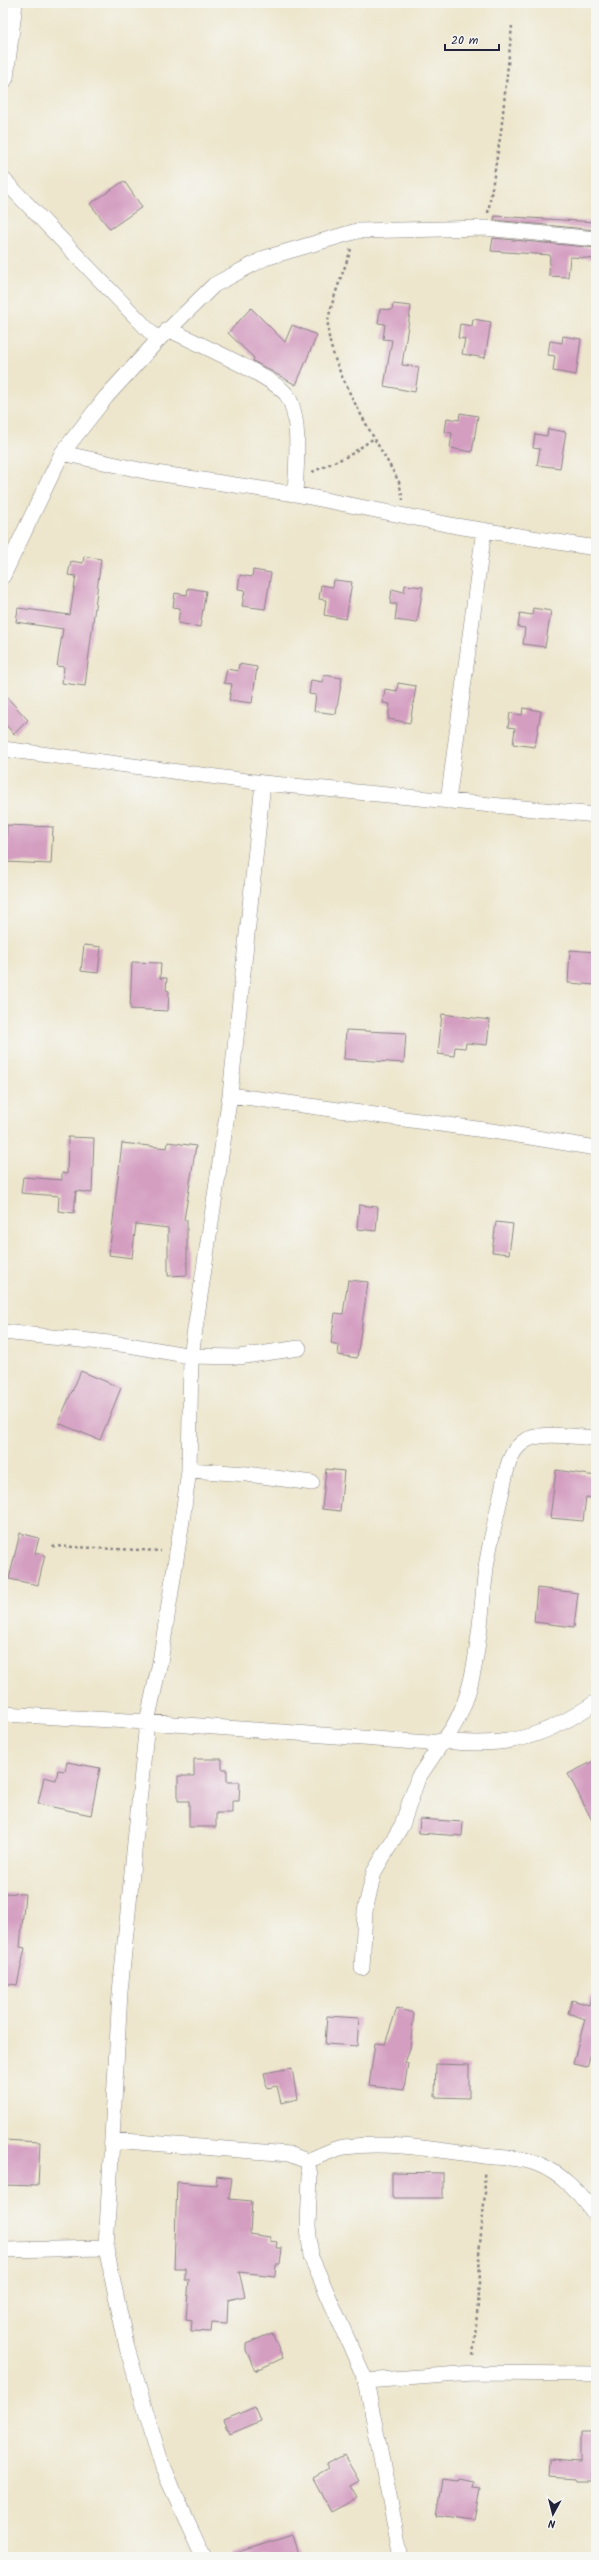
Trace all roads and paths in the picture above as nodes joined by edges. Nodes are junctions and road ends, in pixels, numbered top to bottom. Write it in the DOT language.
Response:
graph roads {
  1 [pos="15,3"];
  2 [pos="512,26"];
  3 [pos="3,83"];
  4 [pos="3,179"];
  5 [pos="485,228"];
  6 [pos="356,231"];
  7 [pos="596,239"];
  8 [pos="168,329"];
  9 [pos="158,340"];
  10 [pos="374,438"];
  11 [pos="62,453"];
  12 [pos="295,487"];
  13 [pos="407,516"];
  14 [pos="484,530"];
  15 [pos="596,548"];
  16 [pos="3,576"];
  17 [pos="3,749"];
  18 [pos="263,783"];
  19 [pos="448,801"];
  20 [pos="596,815"];
  21 [pos="230,1095"];
  22 [pos="596,1148"];
  23 [pos="3,1332"];
  24 [pos="299,1348"];
  25 [pos="191,1356"];
  26 [pos="596,1438"];
  27 [pos="189,1470"];
  28 [pos="312,1483"];
  29 [pos="52,1546"];
  30 [pos="178,1552"];
  31 [pos="596,1702"];
  32 [pos="3,1714"];
  33 [pos="147,1722"];
  34 [pos="443,1741"];
  35 [pos="362,1968"];
  36 [pos="112,2140"];
  37 [pos="483,2156"];
  38 [pos="307,2161"];
  39 [pos="596,2216"];
  40 [pos="106,2248"];
  41 [pos="3,2250"];
  42 [pos="473,2373"];
  43 [pos="596,2374"];
  44 [pos="366,2381"];
  45 [pos="204,2557"];
  46 [pos="401,2557"];
  1 -- 3 [label="street"];
  2 -- 5 [label="path"];
  4 -- 9 [label="street"];
  5 -- 6 [label="street"];
  5 -- 7 [label="street"];
  6 -- 8 [label="street"];
  6 -- 10 [label="path"];
  8 -- 9 [label="street"];
  8 -- 12 [label="street"];
  9 -- 11 [label="street"];
  10 -- 12 [label="path"];
  10 -- 13 [label="path"];
  11 -- 12 [label="street"];
  11 -- 16 [label="street"];
  12 -- 13 [label="street"];
  13 -- 14 [label="street"];
  14 -- 15 [label="street"];
  14 -- 19 [label="street"];
  17 -- 18 [label="street"];
  18 -- 19 [label="street"];
  18 -- 21 [label="street"];
  19 -- 20 [label="street"];
  21 -- 22 [label="street"];
  21 -- 25 [label="street"];
  23 -- 25 [label="street"];
  24 -- 25 [label="street"];
  25 -- 27 [label="street"];
  26 -- 34 [label="street"];
  27 -- 28 [label="street"];
  27 -- 30 [label="street"];
  29 -- 30 [label="path"];
  30 -- 33 [label="street"];
  31 -- 34 [label="street"];
  32 -- 33 [label="street"];
  33 -- 34 [label="street"];
  33 -- 36 [label="street"];
  34 -- 35 [label="street"];
  36 -- 38 [label="street"];
  36 -- 40 [label="street"];
  37 -- 38 [label="street"];
  37 -- 39 [label="street"];
  37 -- 42 [label="path"];
  38 -- 44 [label="street"];
  40 -- 41 [label="street"];
  40 -- 45 [label="street"];
  42 -- 43 [label="street"];
  42 -- 44 [label="street"];
  44 -- 46 [label="street"];
}
